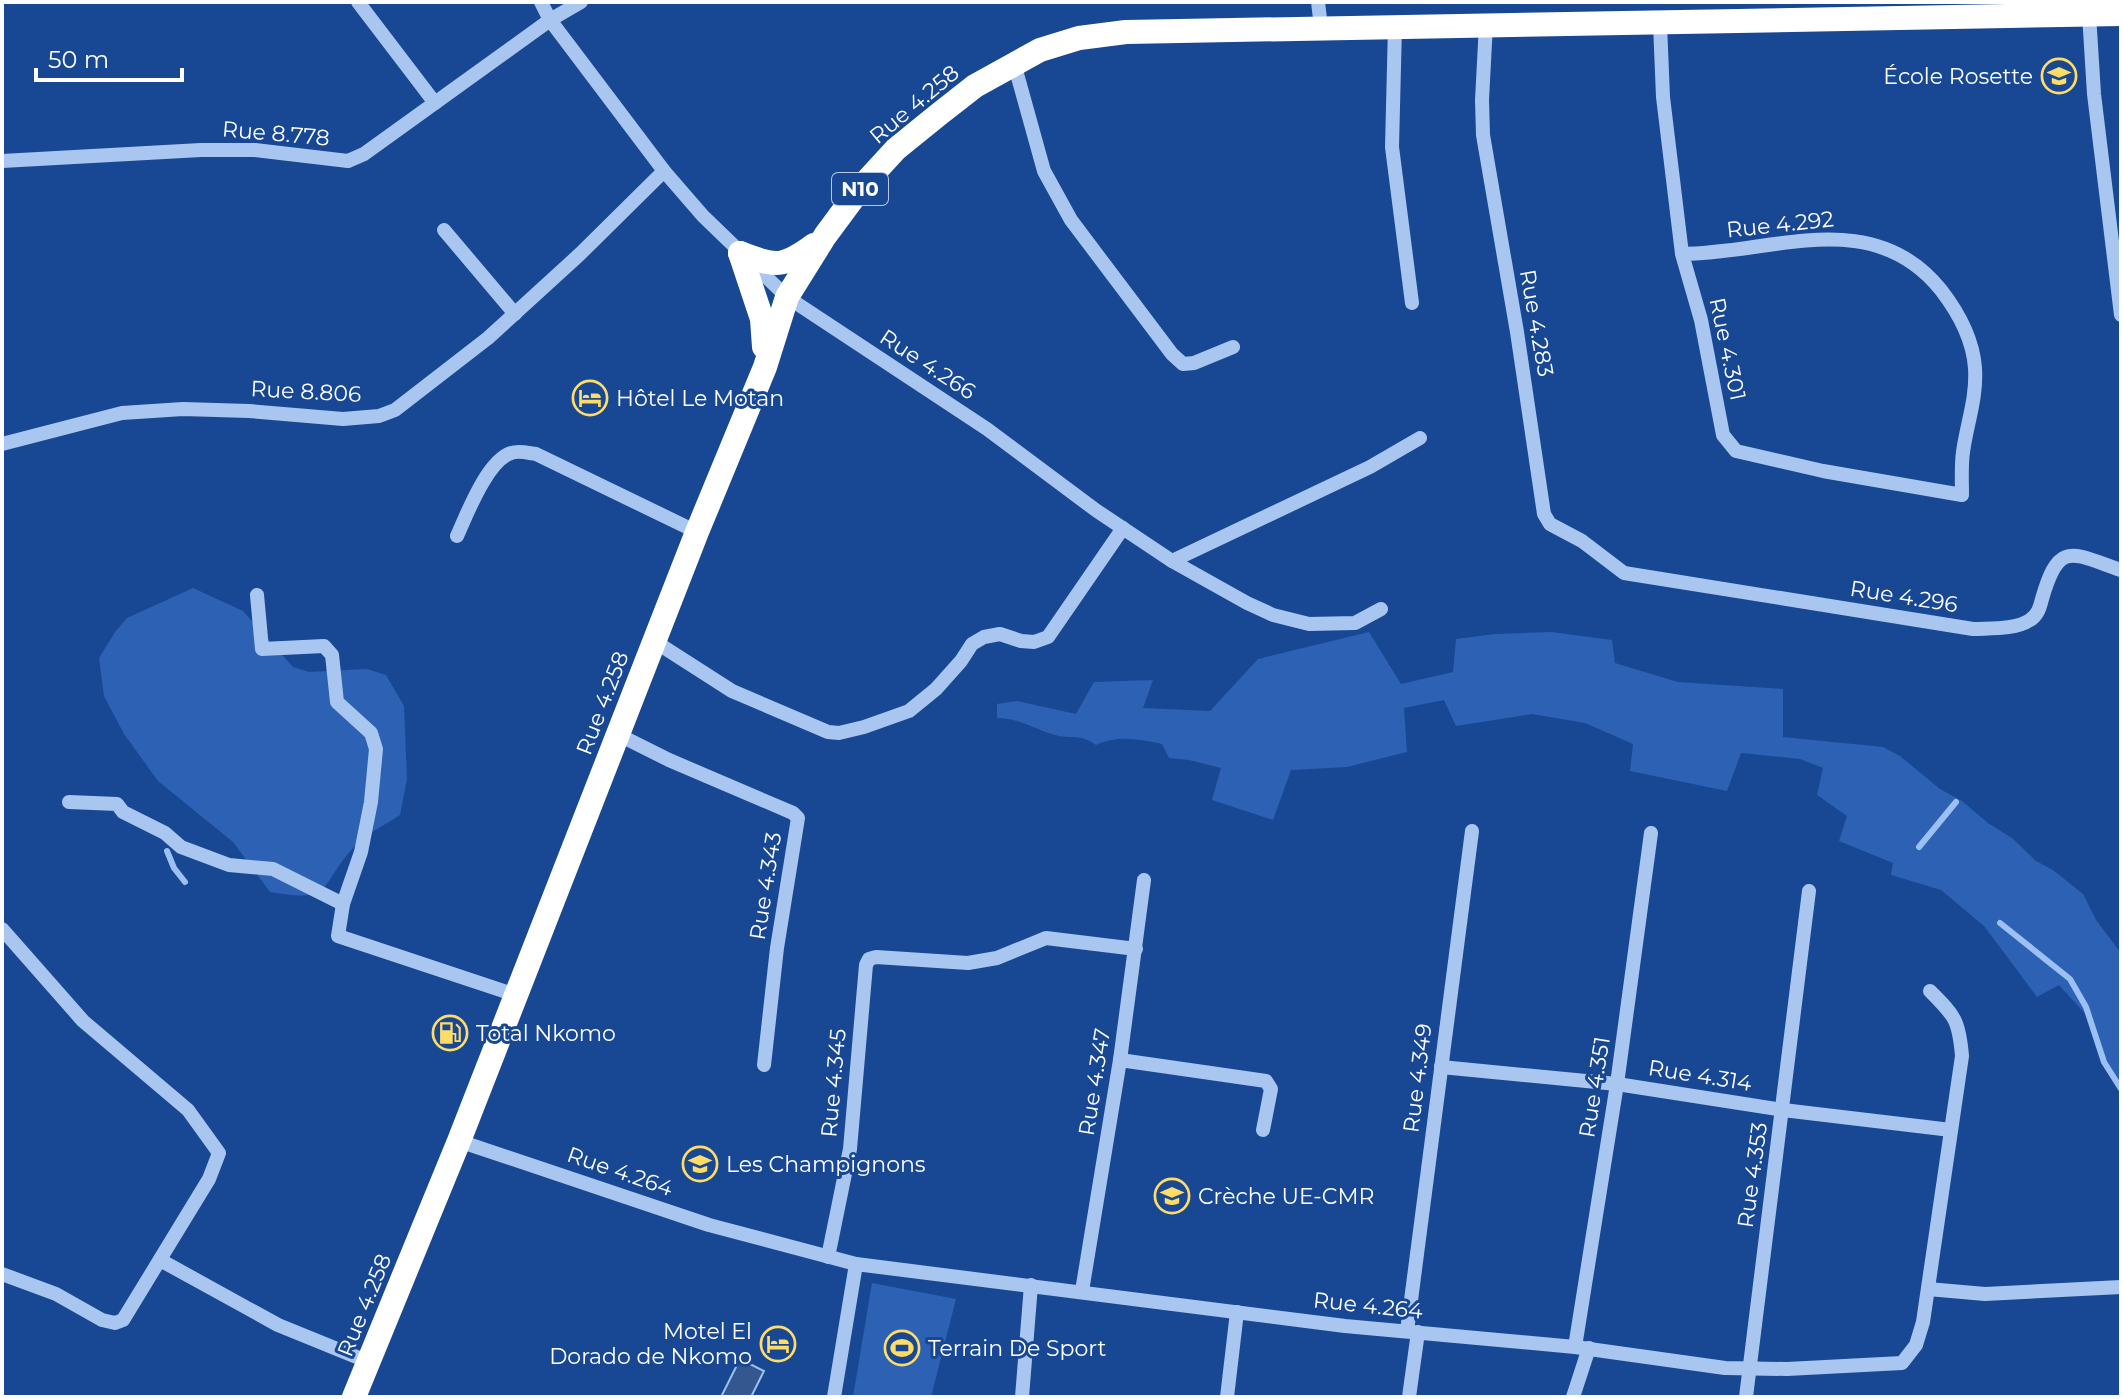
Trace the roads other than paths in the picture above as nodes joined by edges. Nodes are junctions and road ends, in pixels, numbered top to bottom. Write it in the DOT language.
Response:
graph roads {
  1 [pos="358,2"];
  2 [pos="541,2"];
  3 [pos="581,2"];
  4 [pos="1318,2"];
  5 [pos="1932,9"];
  6 [pos="1745,12"];
  7 [pos="2089,14"];
  8 [pos="2121,14"];
  9 [pos="550,20"];
  10 [pos="1486,24"];
  11 [pos="1660,24"];
  12 [pos="1395,26"];
  13 [pos="1321,27"];
  14 [pos="1014,63"];
  15 [pos="435,103"];
  16 [pos="2,161"];
  17 [pos="664,171"];
  18 [pos="444,230"];
  19 [pos="825,236"];
  20 [pos="740,253"];
  21 [pos="1682,254"];
  22 [pos="787,297"];
  23 [pos="1412,303"];
  24 [pos="515,314"];
  25 [pos="2121,315"];
  26 [pos="1233,347"];
  27 [pos="765,367"];
  28 [pos="1420,438"];
  29 [pos="2,444"];
  30 [pos="1962,495"];
  31 [pos="1123,528"];
  32 [pos="697,532"];
  33 [pos="457,536"];
  34 [pos="1172,561"];
  35 [pos="2121,570"];
  36 [pos="1640,576"];
  37 [pos="257,595"];
  38 [pos="1381,609"];
  39 [pos="654,641"];
  40 [pos="617,734"];
  41 [pos="69,802"];
  42 [pos="1472,831"];
  43 [pos="1651,833"];
  44 [pos="1144,880"];
  45 [pos="1809,891"];
  46 [pos="343,904"];
  47 [pos="2,929"];
  48 [pos="1136,949"];
  49 [pos="1930,991"];
  50 [pos="516,995"];
  51 [pos="1120,1060"];
  52 [pos="764,1065"];
  53 [pos="1441,1067"];
  54 [pos="1617,1084"];
  55 [pos="1783,1110"];
  56 [pos="1263,1130"];
  57 [pos="1951,1130"];
  58 [pos="459,1141"];
  59 [pos="828,1257"];
  60 [pos="160,1260"];
  61 [pos="856,1264"];
  62 [pos="2,1274"];
  63 [pos="1031,1285"];
  64 [pos="2121,1287"];
  65 [pos="1928,1289"];
  66 [pos="1082,1291"];
  67 [pos="1237,1312"];
  68 [pos="1412,1332"];
  69 [pos="1582,1348"];
  70 [pos="369,1362"];
  71 [pos="1749,1369"];
  72 [pos="354,1397"];
  73 [pos="834,1397"];
  74 [pos="1022,1397"];
  75 [pos="1227,1397"];
  76 [pos="1409,1397"];
  77 [pos="1573,1397"];
  78 [pos="1746,1397"];
  1 -- 15 [label="street"];
  2 -- 9 [label="street, Rue 4.266"];
  3 -- 9 [label="street, Rue 8.778"];
  4 -- 13 [label="street"];
  5 -- 6 [label="highway, Rue 4.258 / N10"];
  5 -- 7 [label="highway, Rue 4.258 / N10"];
  6 -- 11 [label="highway, Rue 4.258 / N10"];
  7 -- 8 [label="highway, Rue 4.258 / N10"];
  7 -- 25 [label="street"];
  9 -- 15 [label="street, Rue 8.778"];
  9 -- 17 [label="street, Rue 4.266"];
  10 -- 11 [label="highway, Rue 4.258 / N10"];
  10 -- 12 [label="highway, Rue 4.258 / N10"];
  10 -- 36 [label="street, Rue 4.283"];
  11 -- 21 [label="street, Rue 4.301"];
  12 -- 13 [label="highway, Rue 4.258 / N10"];
  12 -- 23 [label="street"];
  13 -- 14 [label="highway, Rue 4.258 / N10"];
  14 -- 19 [label="highway, Rue 4.258 / N10"];
  14 -- 26 [label="street"];
  15 -- 16 [label="street, Rue 8.778"];
  17 -- 20 [label="street, Rue 4.266"];
  17 -- 24 [label="street, Rue 8.806"];
  18 -- 24 [label="street"];
  19 -- 20 [label="highway"];
  19 -- 22 [label="highway, Rue 4.258 / N10"];
  20 -- 22 [label="street, Rue 4.266"];
  20 -- 27 [label="highway"];
  21 -- 30 [label="street, Rue 4.301"];
  21 -- 30 [label="street, Rue 4.292"];
  22 -- 27 [label="highway, Rue 4.258 / N10"];
  22 -- 31 [label="street, Rue 4.266"];
  24 -- 29 [label="street, Rue 8.806"];
  27 -- 32 [label="highway, Rue 4.258 / N10"];
  28 -- 34 [label="street"];
  31 -- 34 [label="street, Rue 4.266"];
  31 -- 39 [label="street"];
  32 -- 33 [label="street"];
  32 -- 39 [label="highway, Rue 4.258 / N10"];
  34 -- 38 [label="street, Rue 4.266"];
  35 -- 36 [label="street, Rue 4.296"];
  37 -- 46 [label="street"];
  39 -- 40 [label="highway, Rue 4.258 / N10"];
  40 -- 50 [label="highway, Rue 4.258 / N10"];
  40 -- 52 [label="street, Rue 4.343"];
  41 -- 46 [label="street"];
  42 -- 53 [label="street, Rue 4.349"];
  43 -- 54 [label="street, Rue 4.351"];
  44 -- 48 [label="street, Rue 4.347"];
  45 -- 55 [label="street, Rue 4.353"];
  46 -- 50 [label="street"];
  47 -- 60 [label="street"];
  48 -- 51 [label="street, Rue 4.347"];
  48 -- 59 [label="street, Rue 4.345"];
  49 -- 57 [label="street, Rue 4.264"];
  50 -- 58 [label="highway, Rue 4.258 / N10"];
  51 -- 56 [label="street"];
  51 -- 66 [label="street, Rue 4.347"];
  53 -- 54 [label="street, Rue 4.314"];
  53 -- 68 [label="street, Rue 4.349"];
  54 -- 55 [label="street, Rue 4.314"];
  54 -- 69 [label="street, Rue 4.351"];
  55 -- 57 [label="street, Rue 4.314"];
  55 -- 71 [label="street, Rue 4.353"];
  57 -- 65 [label="street, Rue 4.264"];
  58 -- 59 [label="street, Rue 4.264"];
  58 -- 70 [label="highway, Rue 4.258 / N10"];
  59 -- 61 [label="street, Rue 4.264"];
  60 -- 62 [label="street"];
  60 -- 70 [label="street"];
  61 -- 63 [label="street, Rue 4.264"];
  61 -- 73 [label="street"];
  63 -- 66 [label="street, Rue 4.264"];
  63 -- 74 [label="street"];
  64 -- 65 [label="street"];
  65 -- 71 [label="street, Rue 4.264"];
  66 -- 67 [label="street, Rue 4.264"];
  67 -- 68 [label="street, Rue 4.264"];
  67 -- 75 [label="street"];
  68 -- 69 [label="street, Rue 4.264"];
  68 -- 76 [label="street, Rue 4.349"];
  69 -- 71 [label="street, Rue 4.264"];
  69 -- 77 [label="street, Rue 4.351"];
  70 -- 72 [label="highway, Rue 4.258 / N10"];
  71 -- 78 [label="street, Rue 4.353"];
}
